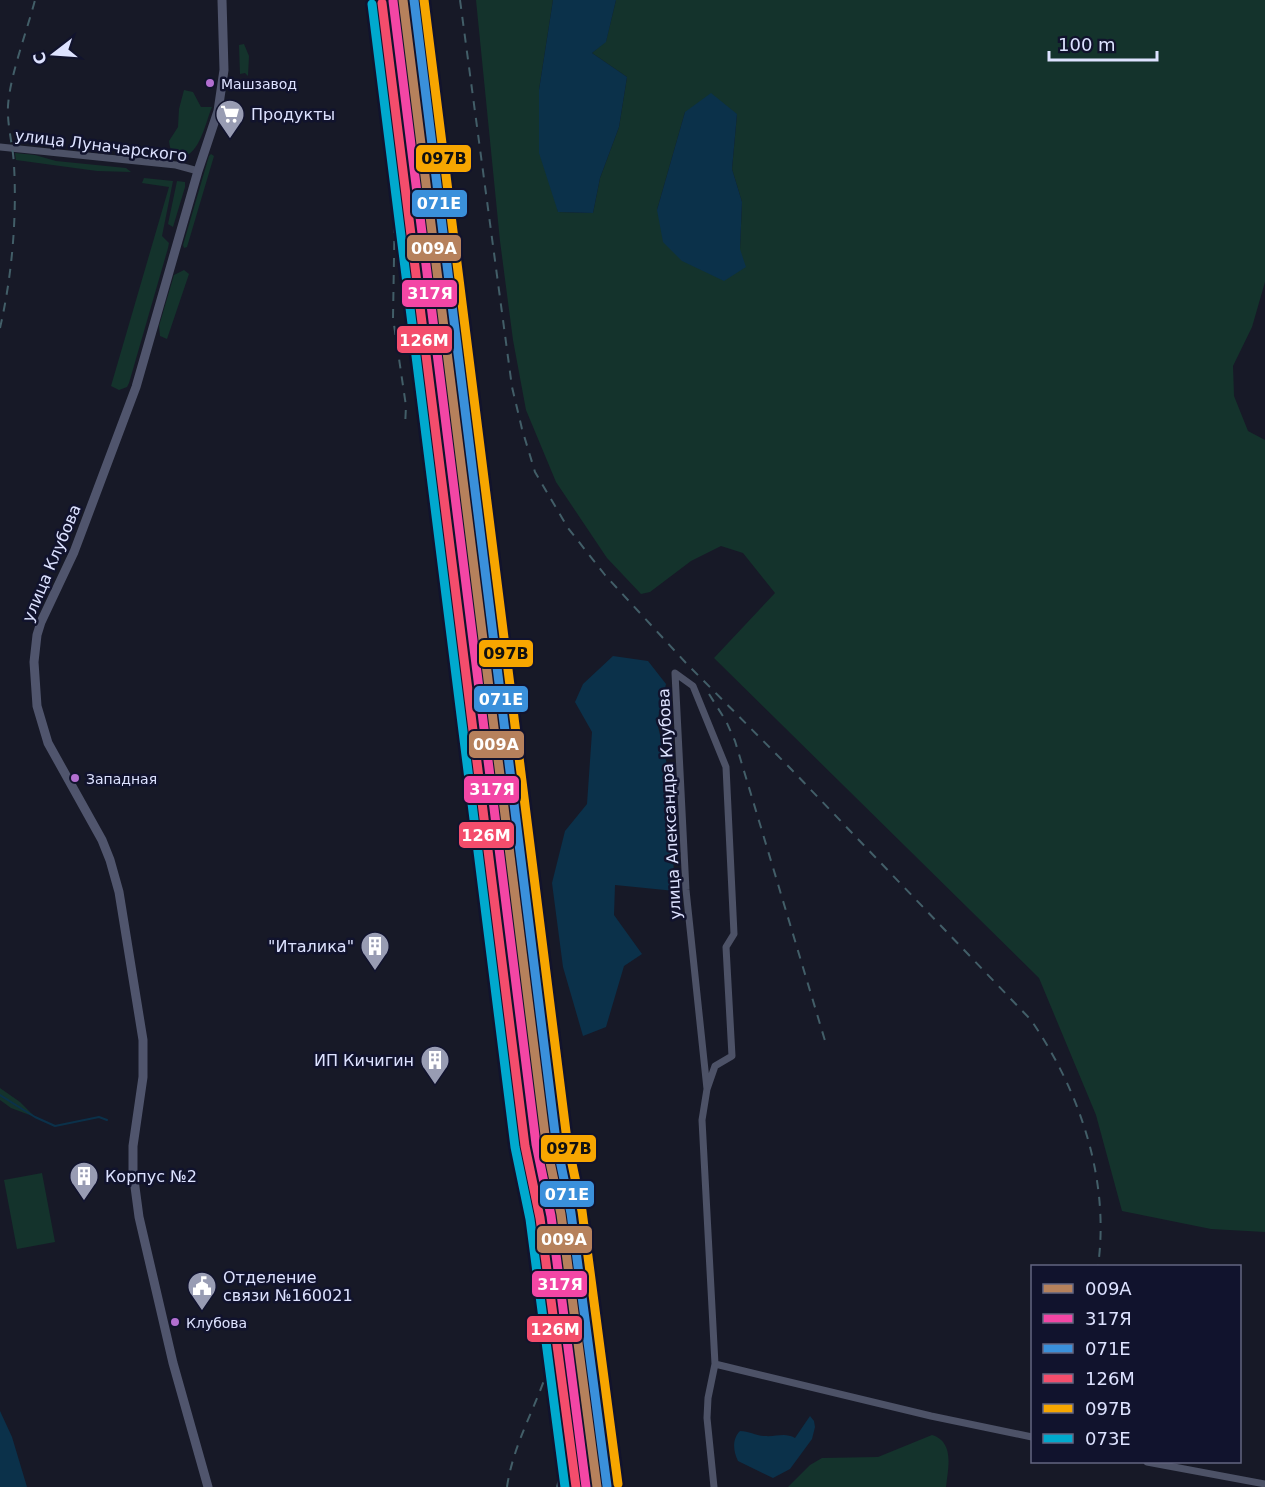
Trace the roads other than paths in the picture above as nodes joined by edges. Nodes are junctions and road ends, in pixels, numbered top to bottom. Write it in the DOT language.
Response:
graph roads {
  1 [pos="222,0"];
  2 [pos="0,147"];
  3 [pos="198,171"];
  4 [pos="707,1089"];
  5 [pos="715,1364"];
  6 [pos="1031,1437"];
  7 [pos="1157,1463"];
  8 [pos="1265,1484"];
  9 [pos="208,1487"];
  10 [pos="714,1487"];
  1 -- 3 [label="main road, улица Клубова"];
  2 -- 3 [label="street, улица Луначарского"];
  3 -- 9 [label="main road, улица Клубова"];
  4 -- 4 [label="street, улица Александра Клубова"];
  4 -- 5 [label="street, улица Александра Клубова"];
  5 -- 6 [label="street"];
  5 -- 10 [label="street, улица Александра Клубова"];
  7 -- 8 [label="street"];
}
